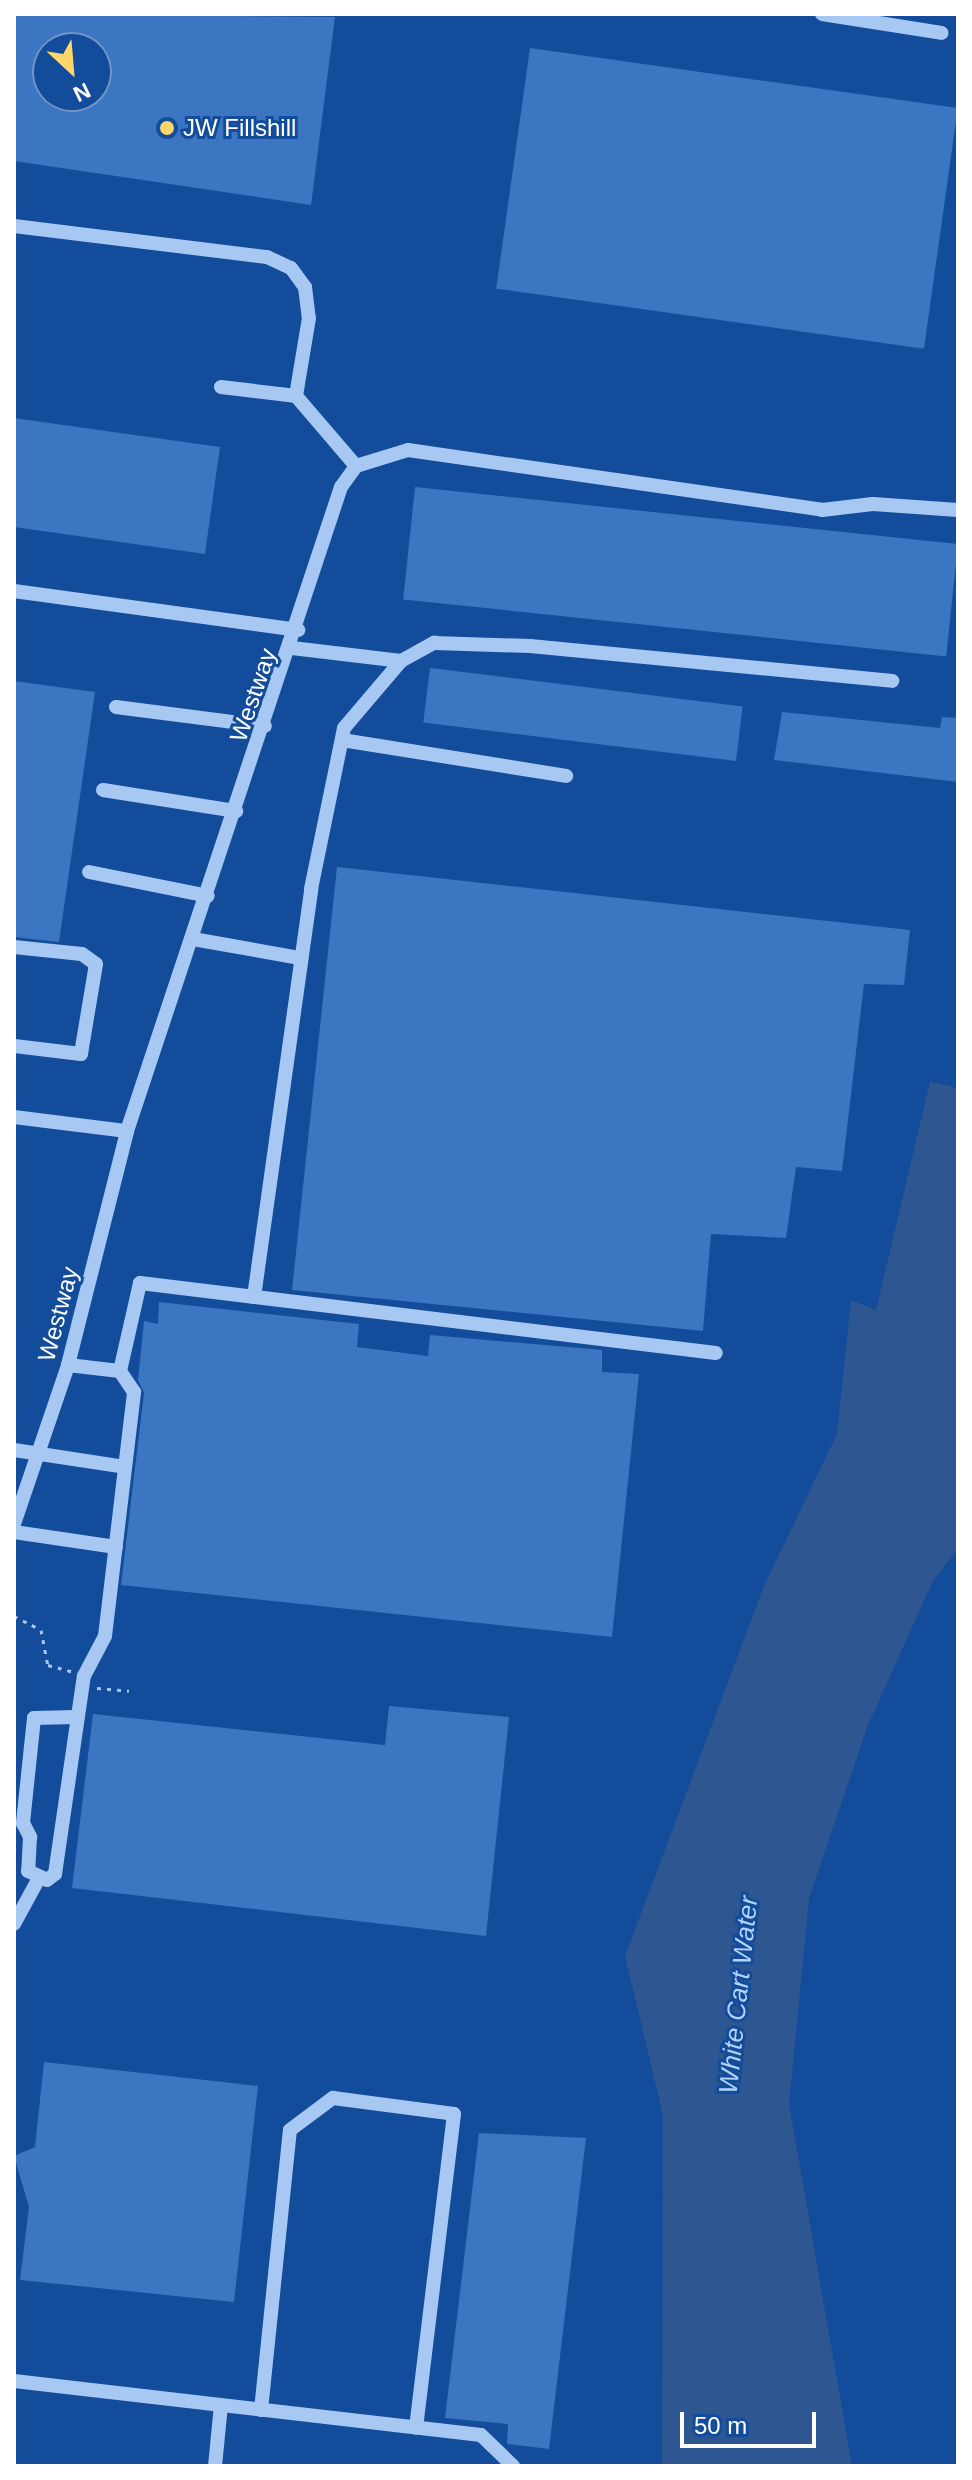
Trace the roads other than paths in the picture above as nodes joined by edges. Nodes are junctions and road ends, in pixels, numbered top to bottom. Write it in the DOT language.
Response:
graph roads {
  1 [pos="822,14"];
  2 [pos="870,17"];
  3 [pos="942,33"];
  4 [pos="14,226"];
  5 [pos="221,387"];
  6 [pos="296,396"];
  7 [pos="356,466"];
  8 [pos="958,510"];
  9 [pos="14,591"];
  10 [pos="298,630"];
  11 [pos="292,648"];
  12 [pos="401,661"];
  13 [pos="892,681"];
  14 [pos="116,707"];
  15 [pos="265,726"];
  16 [pos="342,740"];
  17 [pos="566,776"];
  18 [pos="103,790"];
  19 [pos="236,811"];
  20 [pos="89,872"];
  21 [pos="208,896"];
  22 [pos="193,939"];
  23 [pos="14,947"];
  24 [pos="300,958"];
  25 [pos="14,1046"];
  26 [pos="14,1117"];
  27 [pos="127,1131"];
  28 [pos="254,1297"];
  29 [pos="716,1353"];
  30 [pos="68,1365"];
  31 [pos="120,1371"];
  32 [pos="14,1450"];
  33 [pos="38,1454"];
  34 [pos="125,1467"];
  35 [pos="14,1524"];
  36 [pos="14,1532"];
  37 [pos="116,1547"];
  38 [pos="75,1717"];
  39 [pos="39,1878"];
  40 [pos="14,1924"];
  41 [pos="14,2381"];
  42 [pos="221,2405"];
  43 [pos="261,2410"];
  44 [pos="416,2428"];
  45 [pos="215,2466"];
  46 [pos="513,2466"];
  1 -- 2 [label="street"];
  2 -- 3 [label="street"];
  4 -- 6 [label="street"];
  5 -- 6 [label="street"];
  6 -- 7 [label="street"];
  7 -- 8 [label="street"];
  7 -- 10 [label="street, Westway"];
  9 -- 10 [label="street"];
  10 -- 11 [label="street, Westway"];
  11 -- 12 [label="street"];
  11 -- 15 [label="street, Westway"];
  12 -- 13 [label="street"];
  12 -- 16 [label="street"];
  14 -- 15 [label="street"];
  15 -- 19 [label="street, Westway"];
  16 -- 17 [label="street"];
  16 -- 24 [label="street"];
  18 -- 19 [label="street"];
  19 -- 21 [label="street, Westway"];
  20 -- 21 [label="street"];
  21 -- 22 [label="street, Westway"];
  22 -- 24 [label="street"];
  22 -- 27 [label="street, Westway"];
  23 -- 25 [label="street"];
  24 -- 28 [label="street"];
  26 -- 27 [label="street"];
  27 -- 30 [label="street, Westway"];
  28 -- 29 [label="street"];
  28 -- 31 [label="street"];
  30 -- 31 [label="street"];
  30 -- 33 [label="street, Westway"];
  31 -- 34 [label="street"];
  32 -- 33 [label="street"];
  33 -- 34 [label="street"];
  33 -- 35 [label="street, Westway"];
  34 -- 37 [label="street"];
  36 -- 37 [label="street"];
  37 -- 38 [label="street"];
  38 -- 39 [label="street"];
  38 -- 39 [label="street"];
  39 -- 40 [label="street"];
  41 -- 42 [label="street"];
  42 -- 43 [label="street"];
  42 -- 45 [label="street"];
  43 -- 44 [label="street"];
  43 -- 44 [label="street"];
  44 -- 46 [label="street"];
}
